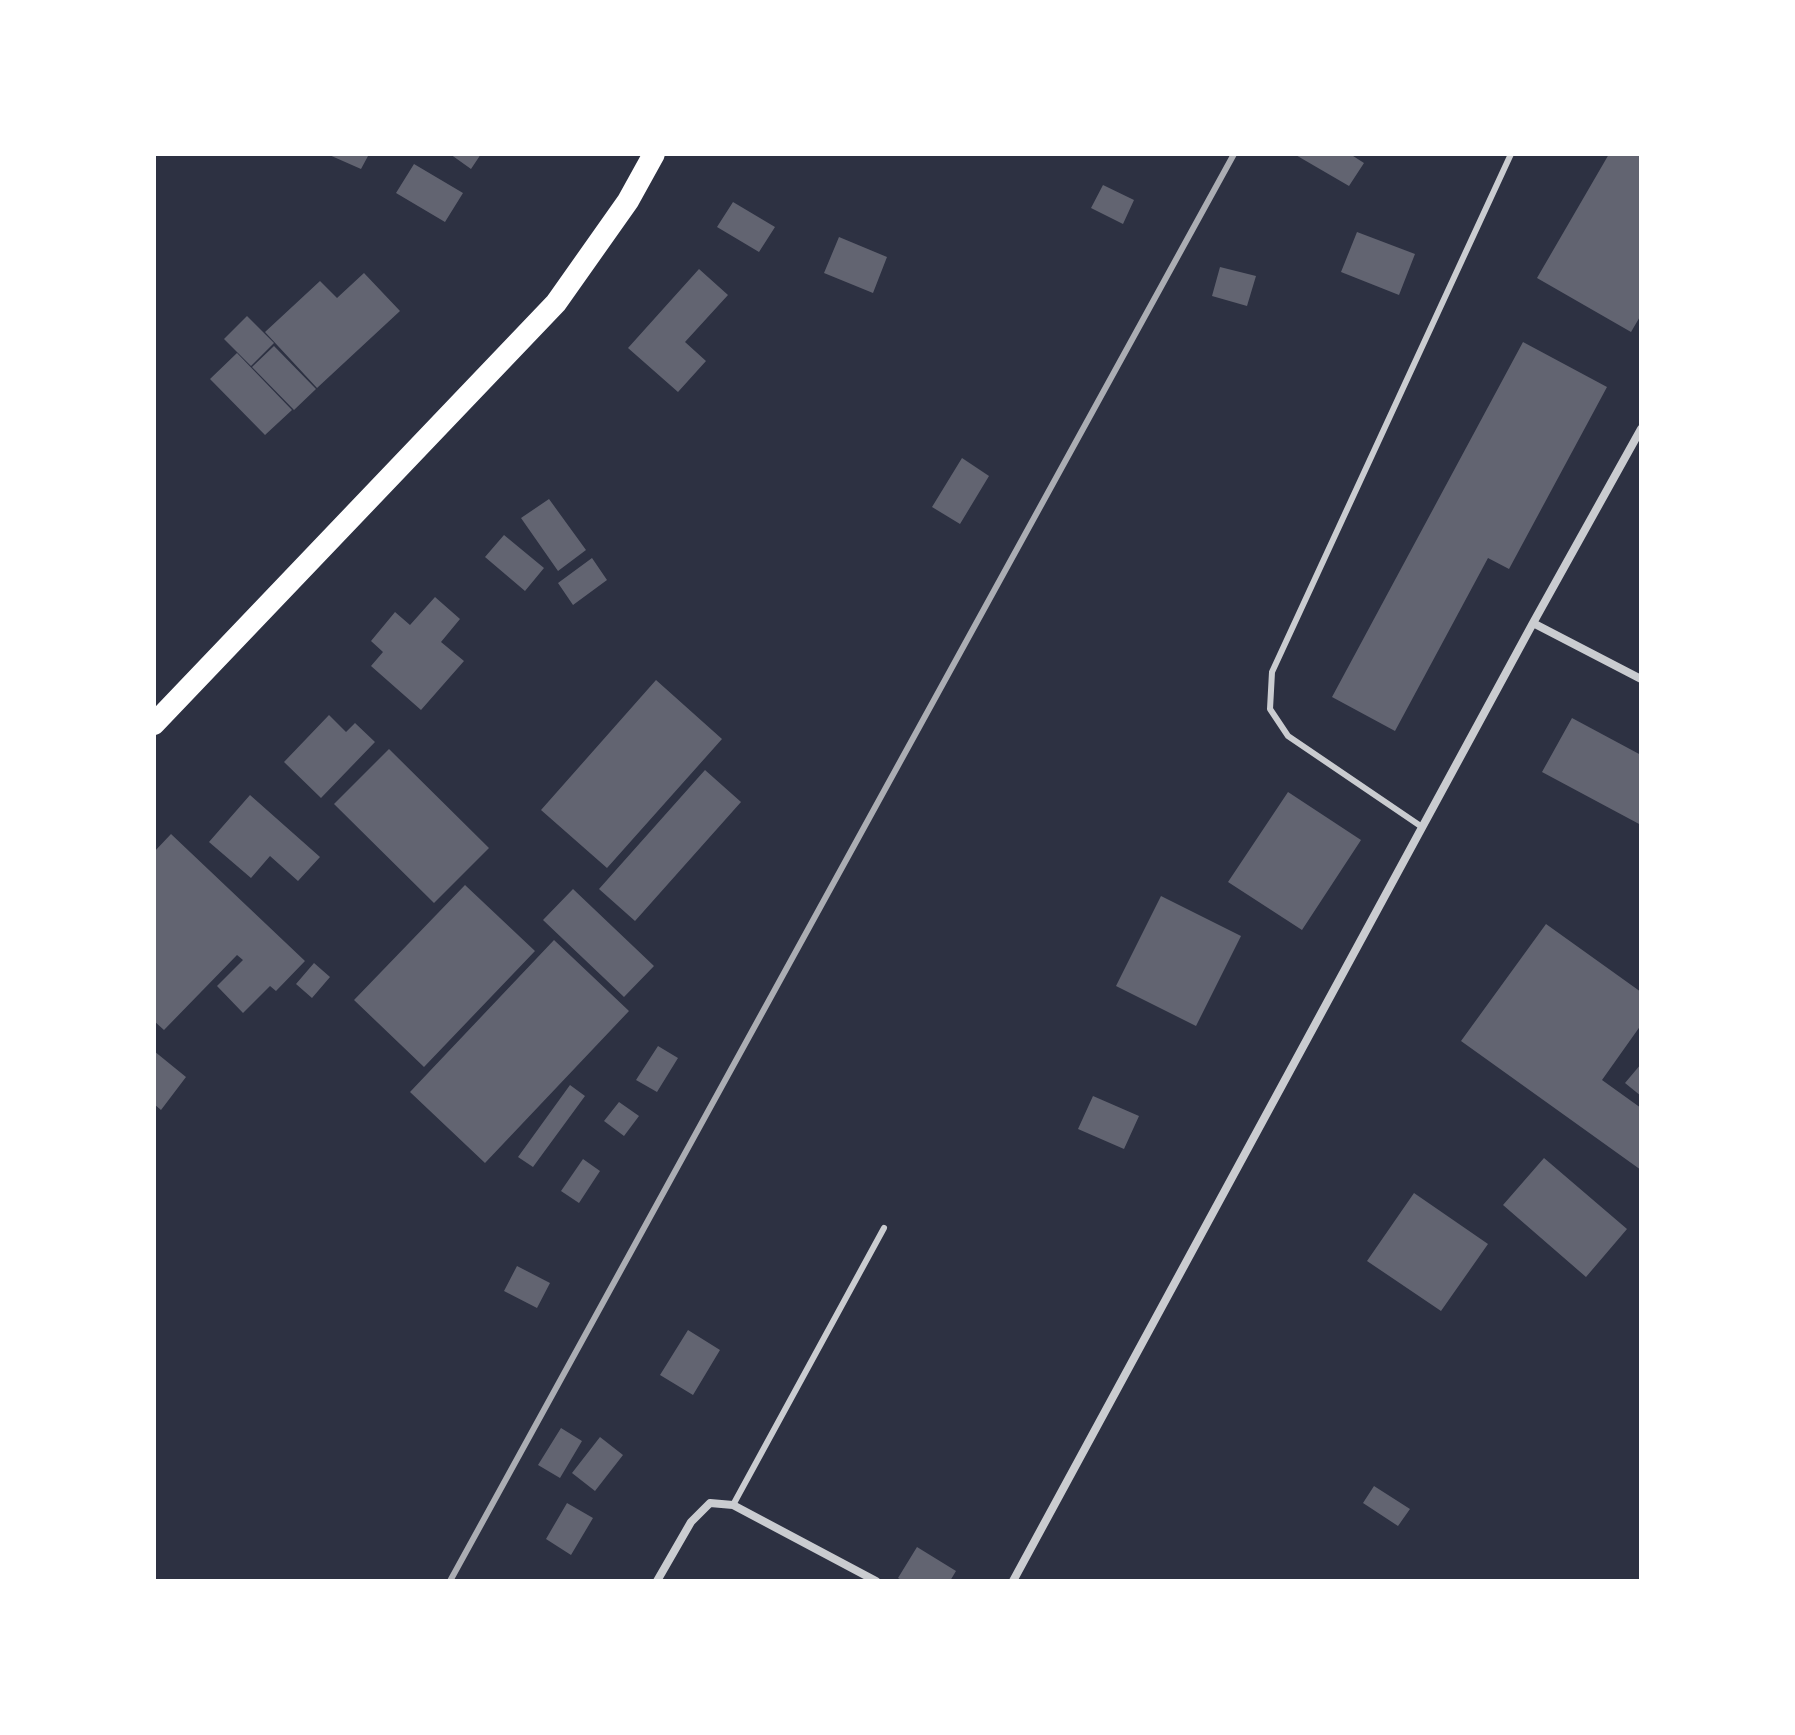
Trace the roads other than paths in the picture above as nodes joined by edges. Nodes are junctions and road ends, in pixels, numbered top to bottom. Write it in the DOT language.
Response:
graph roads {
  1 [pos="654,154"];
  2 [pos="1511,154"];
  3 [pos="1641,429"];
  4 [pos="1533,623"];
  5 [pos="1641,679"];
  6 [pos="154,724"];
  7 [pos="1422,827"];
  8 [pos="884,1228"];
  9 [pos="733,1505"];
  10 [pos="657,1581"];
  11 [pos="876,1581"];
  12 [pos="1013,1581"];
  1 -- 6 [label="highway"];
  2 -- 7 [label="lane"];
  3 -- 4 [label="street"];
  4 -- 5 [label="street"];
  4 -- 7 [label="street"];
  7 -- 12 [label="street"];
  8 -- 9 [label="lane"];
  9 -- 10 [label="street"];
  9 -- 11 [label="street"];
}
